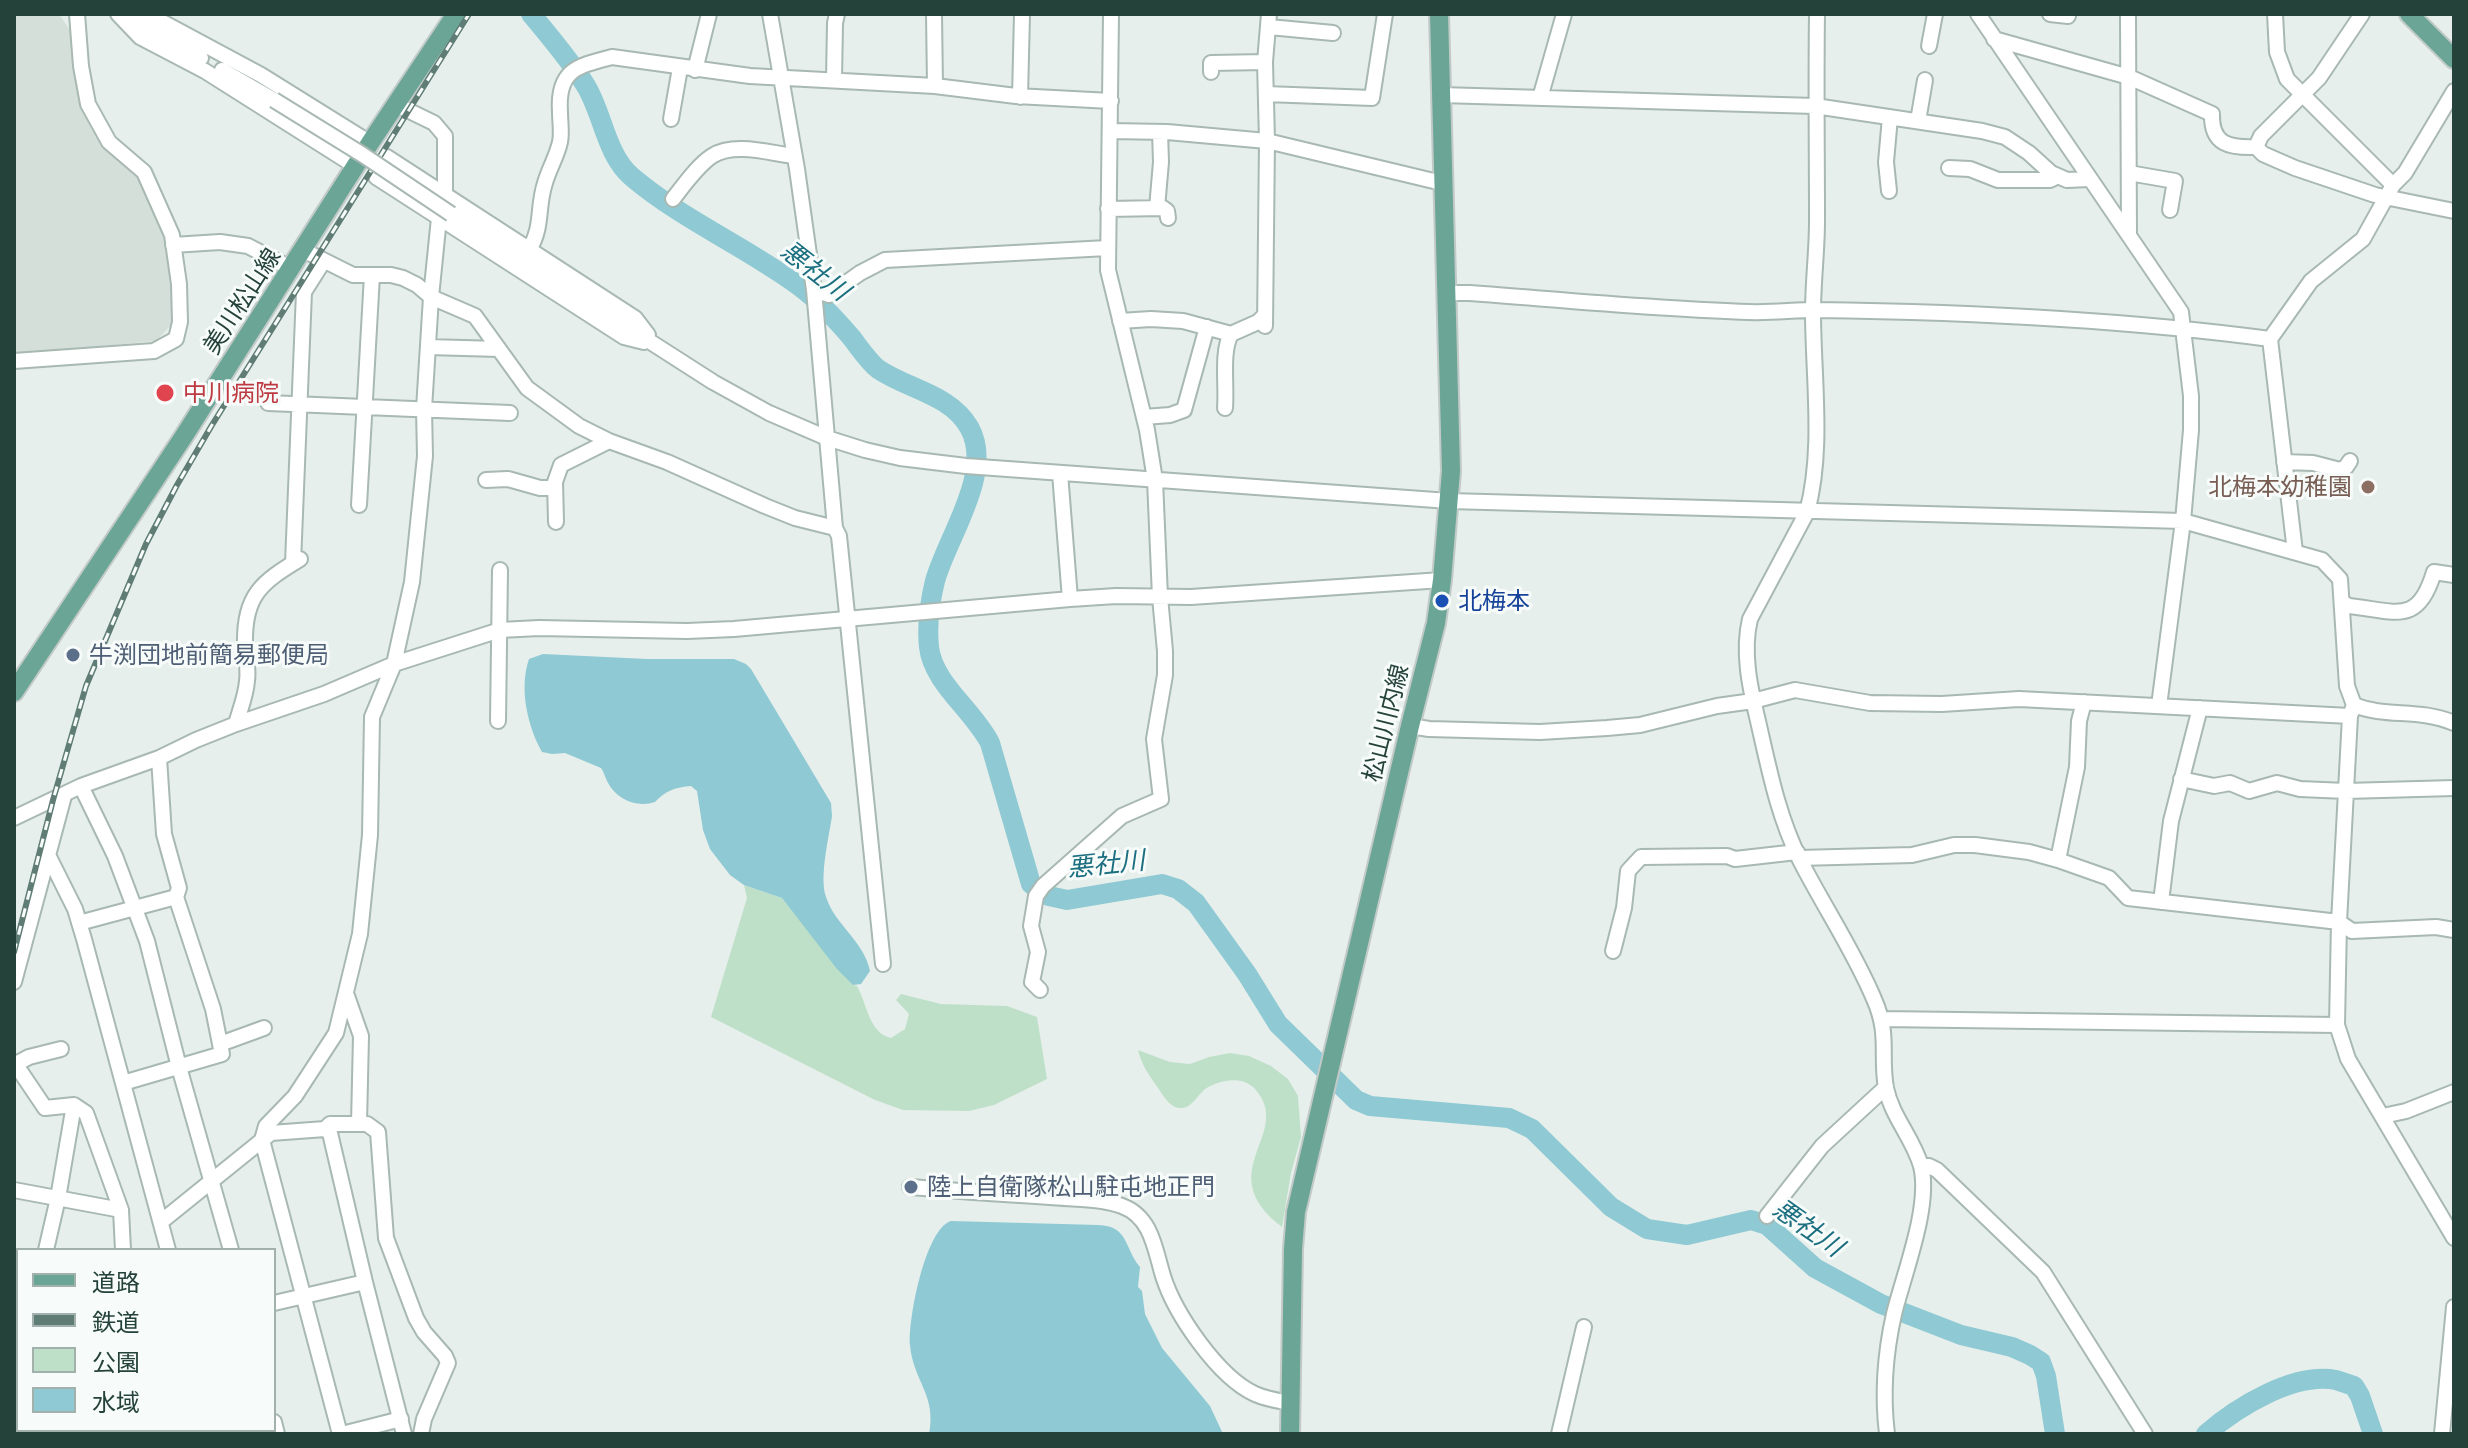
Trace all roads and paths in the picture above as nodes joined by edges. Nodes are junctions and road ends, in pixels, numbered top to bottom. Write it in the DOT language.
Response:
graph roads {
  1 [pos="77,14"];
  2 [pos="121,14"];
  3 [pos="143,14"];
  4 [pos="456,14"];
  5 [pos="709,14"];
  6 [pos="770,14"];
  7 [pos="837,14"];
  8 [pos="934,14"];
  9 [pos="1022,14"];
  10 [pos="1111,14"];
  11 [pos="1385,14"];
  12 [pos="1439,14"];
  13 [pos="1564,14"];
  14 [pos="1817,14"];
  15 [pos="1935,14"];
  16 [pos="1978,14"];
  17 [pos="2050,14"];
  18 [pos="2128,14"];
  19 [pos="2275,14"];
  20 [pos="2362,14"];
  21 [pos="2409,14"];
  22 [pos="2068,16"];
  23 [pos="1269,21"];
  24 [pos="1333,33"];
  25 [pos="1994,39"];
  26 [pos="1929,46"];
  27 [pos="2454,59"];
  28 [pos="1265,62"];
  29 [pos="688,69"];
  30 [pos="1211,72"];
  31 [pos="780,77"];
  32 [pos="2129,77"];
  33 [pos="834,80"];
  34 [pos="1925,80"];
  35 [pos="935,86"];
  36 [pos="2454,91"];
  37 [pos="2304,93"];
  38 [pos="1266,94"];
  39 [pos="1441,95"];
  40 [pos="1020,97"];
  41 [pos="1540,98"];
  42 [pos="1111,101"];
  43 [pos="395,104"];
  44 [pos="1815,106"];
  45 [pos="1890,117"];
  46 [pos="671,119"];
  47 [pos="1918,121"];
  48 [pos="1110,131"];
  49 [pos="1160,132"];
  50 [pos="1267,141"];
  51 [pos="370,143"];
  52 [pos="2256,147"];
  53 [pos="794,156"];
  54 [pos="387,157"];
  55 [pos="355,166"];
  56 [pos="1949,168"];
  57 [pos="2129,173"];
  58 [pos="414,174"];
  59 [pos="2058,176"];
  60 [pos="376,177"];
  61 [pos="2089,179"];
  62 [pos="1442,183"];
  63 [pos="2390,190"];
  64 [pos="1889,191"];
  65 [pos="401,193"];
  66 [pos="445,194"];
  67 [pos="673,199"];
  68 [pos="1108,209"];
  69 [pos="2170,210"];
  70 [pos="2454,211"];
  71 [pos="445,216"];
  72 [pos="2129,236"];
  73 [pos="173,245"];
  74 [pos="530,248"];
  75 [pos="1107,248"];
  76 [pos="303,250"];
  77 [pos="323,262"];
  78 [pos="290,268"];
  79 [pos="372,275"];
  80 [pos="1447,293"];
  81 [pos="431,297"];
  82 [pos="815,297"];
  83 [pos="1813,310"];
  84 [pos="1120,321"];
  85 [pos="1207,327"];
  86 [pos="2182,327"];
  87 [pos="1231,334"];
  88 [pos="2270,339"];
  89 [pos="656,345"];
  90 [pos="428,347"];
  91 [pos="499,349"];
  92 [pos="14,361"];
  93 [pos="268,403"];
  94 [pos="300,405"];
  95 [pos="365,407"];
  96 [pos="1225,408"];
  97 [pos="424,409"];
  98 [pos="510,413"];
  99 [pos="1144,417"];
  100 [pos="827,438"];
  101 [pos="609,441"];
  102 [pos="2350,461"];
  103 [pos="2284,462"];
  104 [pos="1060,473"];
  105 [pos="486,480"];
  106 [pos="1155,480"];
  107 [pos="555,488"];
  108 [pos="1449,501"];
  109 [pos="359,505"];
  110 [pos="1807,512"];
  111 [pos="2183,521"];
  112 [pos="556,522"];
  113 [pos="835,528"];
  114 [pos="2295,552"];
  115 [pos="500,570"];
  116 [pos="2454,575"];
  117 [pos="1442,580"];
  118 [pos="1160,597"];
  119 [pos="1070,599"];
  120 [pos="2342,602"];
  121 [pos="846,619"];
  122 [pos="500,630"];
  123 [pos="394,664"];
  124 [pos="14,692"];
  125 [pos="1753,701"];
  126 [pos="2084,702"];
  127 [pos="2159,706"];
  128 [pos="2200,708"];
  129 [pos="2352,710"];
  130 [pos="498,721"];
  131 [pos="2454,723"];
  132 [pos="236,724"];
  133 [pos="1410,726"];
  134 [pos="159,758"];
  135 [pos="2181,779"];
  136 [pos="81,786"];
  137 [pos="2454,788"];
  138 [pos="2346,791"];
  139 [pos="64,796"];
  140 [pos="14,818"];
  141 [pos="48,855"];
  142 [pos="1798,855"];
  143 [pos="2058,860"];
  144 [pos="176,897"];
  145 [pos="2161,902"];
  146 [pos="136,908"];
  147 [pos="2339,922"];
  148 [pos="79,923"];
  149 [pos="2454,930"];
  150 [pos="1613,951"];
  151 [pos="883,964"];
  152 [pos="14,982"];
  153 [pos="1040,990"];
  154 [pos="346,995"];
  155 [pos="1882,1019"];
  156 [pos="2337,1025"];
  157 [pos="264,1028"];
  158 [pos="220,1044"];
  159 [pos="61,1049"];
  160 [pos="15,1066"];
  161 [pos="179,1067"];
  162 [pos="123,1083"];
  163 [pos="1886,1087"];
  164 [pos="2454,1092"];
  165 [pos="74,1105"];
  166 [pos="2383,1116"];
  167 [pos="359,1124"];
  168 [pos="325,1129"];
  169 [pos="262,1140"];
  170 [pos="1921,1166"];
  171 [pos="212,1179"];
  172 [pos="910,1187"];
  173 [pos="14,1190"];
  174 [pos="58,1198"];
  175 [pos="121,1210"];
  176 [pos="1767,1216"];
  177 [pos="162,1221"];
  178 [pos="2454,1238"];
  179 [pos="46,1248"];
  180 [pos="123,1248"];
  181 [pos="168,1248"];
  182 [pos="230,1248"];
  183 [pos="365,1282"];
  184 [pos="304,1296"];
  185 [pos="276,1303"];
  186 [pos="2454,1307"];
  187 [pos="1584,1327"];
  188 [pos="1290,1403"];
  189 [pos="402,1426"];
  190 [pos="341,1434"];
  191 [pos="421,1434"];
  192 [pos="1290,1434"];
  193 [pos="1559,1434"];
  194 [pos="1887,1434"];
  195 [pos="2145,1434"];
  196 [pos="2442,1434"];
  1 -- 73 [label="street"];
  2 -- 55 [label="street"];
  2 -- 71 [label="street, bridge"];
  3 -- 51 [label="street"];
  4 -- 43 [label="main road, 美川松山線"];
  5 -- 29 [label="street"];
  6 -- 31 [label="street"];
  7 -- 33 [label="street"];
  8 -- 35 [label="street"];
  9 -- 40 [label="street"];
  10 -- 42 [label="street"];
  11 -- 38 [label="street"];
  12 -- 39 [label="main road, 松山川内線"];
  13 -- 41 [label="street"];
  14 -- 44 [label="street"];
  15 -- 26 [label="street"];
  16 -- 25 [label="street"];
  17 -- 22 [label="street"];
  18 -- 32 [label="street"];
  19 -- 37 [label="street"];
  20 -- 37 [label="street"];
  21 -- 27 [label="main road"];
  23 -- 24 [label="street"];
  23 -- 28 [label="street"];
  25 -- 32 [label="street"];
  25 -- 61 [label="street"];
  28 -- 30 [label="street"];
  28 -- 38 [label="street"];
  29 -- 31 [label="street"];
  29 -- 46 [label="street"];
  29 -- 74 [label="street"];
  31 -- 33 [label="street"];
  31 -- 53 [label="street"];
  32 -- 52 [label="street"];
  32 -- 57 [label="street"];
  33 -- 35 [label="street"];
  34 -- 47 [label="street"];
  35 -- 40 [label="street"];
  36 -- 63 [label="street"];
  37 -- 52 [label="street"];
  37 -- 63 [label="street"];
  38 -- 50 [label="street"];
  39 -- 41 [label="street"];
  39 -- 62 [label="main road, 松山川内線"];
  40 -- 42 [label="street"];
  41 -- 44 [label="street"];
  42 -- 48 [label="street"];
  43 -- 51 [label="main road, 美川松山線"];
  43 -- 66 [label="street"];
  44 -- 45 [label="street"];
  44 -- 83 [label="street"];
  45 -- 47 [label="street"];
  45 -- 64 [label="street"];
  47 -- 59 [label="street"];
  48 -- 49 [label="street"];
  48 -- 68 [label="street"];
  49 -- 50 [label="street"];
  49 -- 68 [label="street"];
  50 -- 62 [label="street"];
  50 -- 87 [label="street"];
  51 -- 55 [label="main road, 美川松山線"];
  52 -- 63 [label="street"];
  53 -- 67 [label="street"];
  53 -- 82 [label="street"];
  54 -- 58 [label="street"];
  55 -- 76 [label="main road, 美川松山線"];
  56 -- 59 [label="street"];
  57 -- 69 [label="street"];
  57 -- 72 [label="street"];
  58 -- 65 [label="street"];
  58 -- 66 [label="street"];
  59 -- 61 [label="street"];
  60 -- 65 [label="street"];
  61 -- 72 [label="street"];
  62 -- 80 [label="main road, 松山川内線"];
  63 -- 70 [label="street"];
  63 -- 88 [label="street"];
  65 -- 71 [label="street"];
  66 -- 71 [label="street"];
  66 -- 74 [label="street"];
  68 -- 75 [label="street"];
  71 -- 81 [label="street"];
  71 -- 89 [label="street"];
  72 -- 86 [label="street"];
  73 -- 78 [label="street"];
  73 -- 92 [label="street"];
  74 -- 89 [label="street"];
  75 -- 82 [label="street"];
  75 -- 84 [label="street"];
  76 -- 77 [label="street"];
  76 -- 78 [label="main road, 美川松山線"];
  77 -- 79 [label="street"];
  77 -- 94 [label="street"];
  78 -- 124 [label="main road, 美川松山線"];
  79 -- 81 [label="street"];
  79 -- 95 [label="street"];
  80 -- 83 [label="street"];
  80 -- 108 [label="main road, 松山川内線"];
  81 -- 90 [label="street"];
  81 -- 91 [label="street"];
  82 -- 100 [label="street"];
  83 -- 86 [label="street"];
  83 -- 110 [label="street"];
  84 -- 85 [label="street"];
  84 -- 99 [label="street"];
  85 -- 87 [label="street"];
  85 -- 99 [label="street"];
  86 -- 88 [label="street"];
  86 -- 111 [label="street"];
  87 -- 96 [label="street"];
  88 -- 103 [label="street"];
  89 -- 100 [label="street"];
  90 -- 91 [label="street"];
  90 -- 97 [label="street"];
  91 -- 101 [label="street"];
  93 -- 94 [label="street"];
  94 -- 95 [label="street"];
  94 -- 132 [label="street"];
  95 -- 97 [label="street"];
  95 -- 109 [label="street"];
  97 -- 98 [label="street"];
  97 -- 123 [label="street"];
  99 -- 106 [label="street"];
  100 -- 104 [label="street"];
  100 -- 113 [label="street"];
  101 -- 107 [label="street"];
  101 -- 113 [label="street"];
  102 -- 103 [label="street"];
  103 -- 114 [label="street"];
  104 -- 106 [label="street"];
  104 -- 119 [label="street"];
  105 -- 107 [label="street"];
  106 -- 108 [label="street"];
  106 -- 118 [label="street"];
  107 -- 112 [label="street"];
  108 -- 110 [label="street"];
  108 -- 117 [label="main road, 松山川内線"];
  110 -- 111 [label="street"];
  110 -- 125 [label="street"];
  111 -- 114 [label="street"];
  111 -- 127 [label="street"];
  113 -- 121 [label="street"];
  114 -- 120 [label="street"];
  115 -- 122 [label="street"];
  116 -- 120 [label="street"];
  117 -- 118 [label="street"];
  117 -- 133 [label="main road, 松山川内線"];
  118 -- 119 [label="street"];
  118 -- 153 [label="street"];
  119 -- 121 [label="street"];
  120 -- 129 [label="street"];
  121 -- 122 [label="street"];
  121 -- 151 [label="street"];
  122 -- 123 [label="street"];
  122 -- 130 [label="street"];
  123 -- 132 [label="street"];
  123 -- 154 [label="street"];
  125 -- 126 [label="street"];
  125 -- 133 [label="street"];
  125 -- 142 [label="street"];
  126 -- 127 [label="street"];
  126 -- 143 [label="street"];
  127 -- 128 [label="street"];
  128 -- 129 [label="street"];
  128 -- 135 [label="street"];
  129 -- 131 [label="street"];
  129 -- 138 [label="street"];
  132 -- 134 [label="street"];
  133 -- 188 [label="main road, 松山川内線"];
  134 -- 136 [label="street"];
  134 -- 144 [label="street"];
  135 -- 138 [label="street"];
  135 -- 145 [label="street"];
  136 -- 139 [label="street"];
  136 -- 146 [label="street"];
  137 -- 138 [label="street"];
  138 -- 147 [label="street"];
  139 -- 140 [label="street"];
  139 -- 141 [label="street"];
  141 -- 148 [label="street"];
  141 -- 152 [label="street"];
  142 -- 143 [label="street"];
  142 -- 150 [label="street"];
  142 -- 155 [label="street"];
  143 -- 145 [label="street"];
  144 -- 146 [label="street"];
  144 -- 158 [label="street"];
  145 -- 147 [label="street"];
  146 -- 148 [label="street"];
  146 -- 161 [label="street"];
  147 -- 149 [label="street"];
  147 -- 156 [label="street"];
  148 -- 162 [label="street"];
  154 -- 167 [label="street"];
  154 -- 169 [label="street"];
  155 -- 156 [label="street"];
  155 -- 163 [label="street"];
  156 -- 166 [label="street"];
  157 -- 158 [label="street"];
  158 -- 161 [label="street"];
  159 -- 160 [label="street"];
  160 -- 165 [label="street"];
  161 -- 162 [label="street"];
  161 -- 171 [label="street"];
  162 -- 177 [label="street"];
  163 -- 170 [label="street"];
  163 -- 176 [label="street"];
  164 -- 166 [label="street"];
  165 -- 174 [label="street"];
  165 -- 175 [label="street"];
  166 -- 178 [label="street"];
  167 -- 168 [label="street"];
  167 -- 191 [label="street"];
  168 -- 169 [label="street"];
  168 -- 183 [label="street"];
  169 -- 171 [label="street"];
  169 -- 184 [label="street"];
  170 -- 194 [label="street"];
  170 -- 195 [label="street"];
  171 -- 177 [label="street"];
  171 -- 182 [label="street"];
  172 -- 188 [label="street"];
  173 -- 174 [label="street"];
  174 -- 175 [label="street"];
  174 -- 179 [label="street"];
  175 -- 180 [label="street"];
  177 -- 181 [label="street"];
  183 -- 184 [label="street"];
  183 -- 189 [label="street"];
  184 -- 185 [label="street"];
  184 -- 190 [label="street"];
  186 -- 196 [label="street"];
  187 -- 193 [label="street"];
  188 -- 192 [label="main road, 松山川内線"];
  189 -- 190 [label="street"];
}
